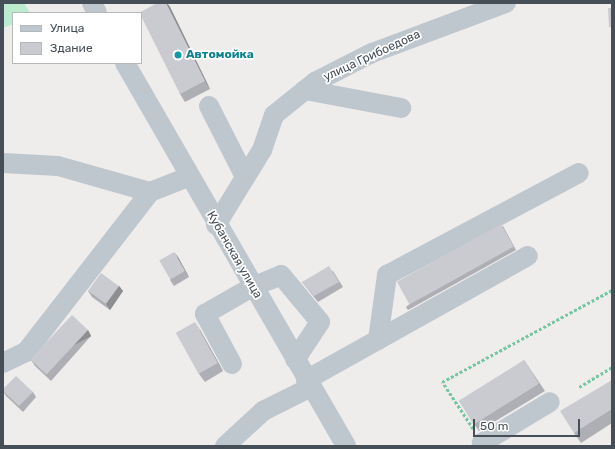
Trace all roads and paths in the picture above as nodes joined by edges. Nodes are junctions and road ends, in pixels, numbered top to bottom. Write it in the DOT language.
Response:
graph roads {
  1 [pos="92,3"];
  2 [pos="506,3"];
  3 [pos="96,12"];
  4 [pos="126,64"];
  5 [pos="305,90"];
  6 [pos="208,106"];
  7 [pos="401,108"];
  8 [pos="3,163"];
  9 [pos="579,172"];
  10 [pos="188,177"];
  11 [pos="245,177"];
  12 [pos="150,192"];
  13 [pos="216,225"];
  14 [pos="528,256"];
  15 [pos="252,286"];
  16 [pos="612,290"];
  17 [pos="378,340"];
  18 [pos="295,360"];
  19 [pos="3,363"];
  20 [pos="232,364"];
  21 [pos="612,367"];
  22 [pos="309,384"];
  23 [pos="579,387"];
  24 [pos="550,402"];
  25 [pos="483,444"];
  26 [pos="225,446"];
  27 [pos="346,446"];
  1 -- 3 [label="street"];
  2 -- 5 [label="street, улица Грибоедова"];
  4 -- 10 [label="street, Кубанская улица"];
  5 -- 7 [label="street"];
  5 -- 11 [label="street, улица Грибоедова"];
  6 -- 11 [label="street"];
  8 -- 12 [label="street"];
  9 -- 17 [label="street"];
  10 -- 12 [label="street"];
  10 -- 13 [label="street, Кубанская улица"];
  11 -- 13 [label="street, улица Грибоедова"];
  12 -- 19 [label="street"];
  13 -- 15 [label="street, Кубанская улица"];
  14 -- 17 [label="street"];
  15 -- 18 [label="street, Кубанская улица"];
  15 -- 18 [label="street"];
  15 -- 20 [label="street"];
  16 -- 25 [label="path"];
  17 -- 22 [label="street"];
  18 -- 22 [label="street, Кубанская улица"];
  21 -- 23 [label="path"];
  22 -- 26 [label="street"];
  22 -- 27 [label="street, Кубанская улица"];
  24 -- 25 [label="street"];
}
